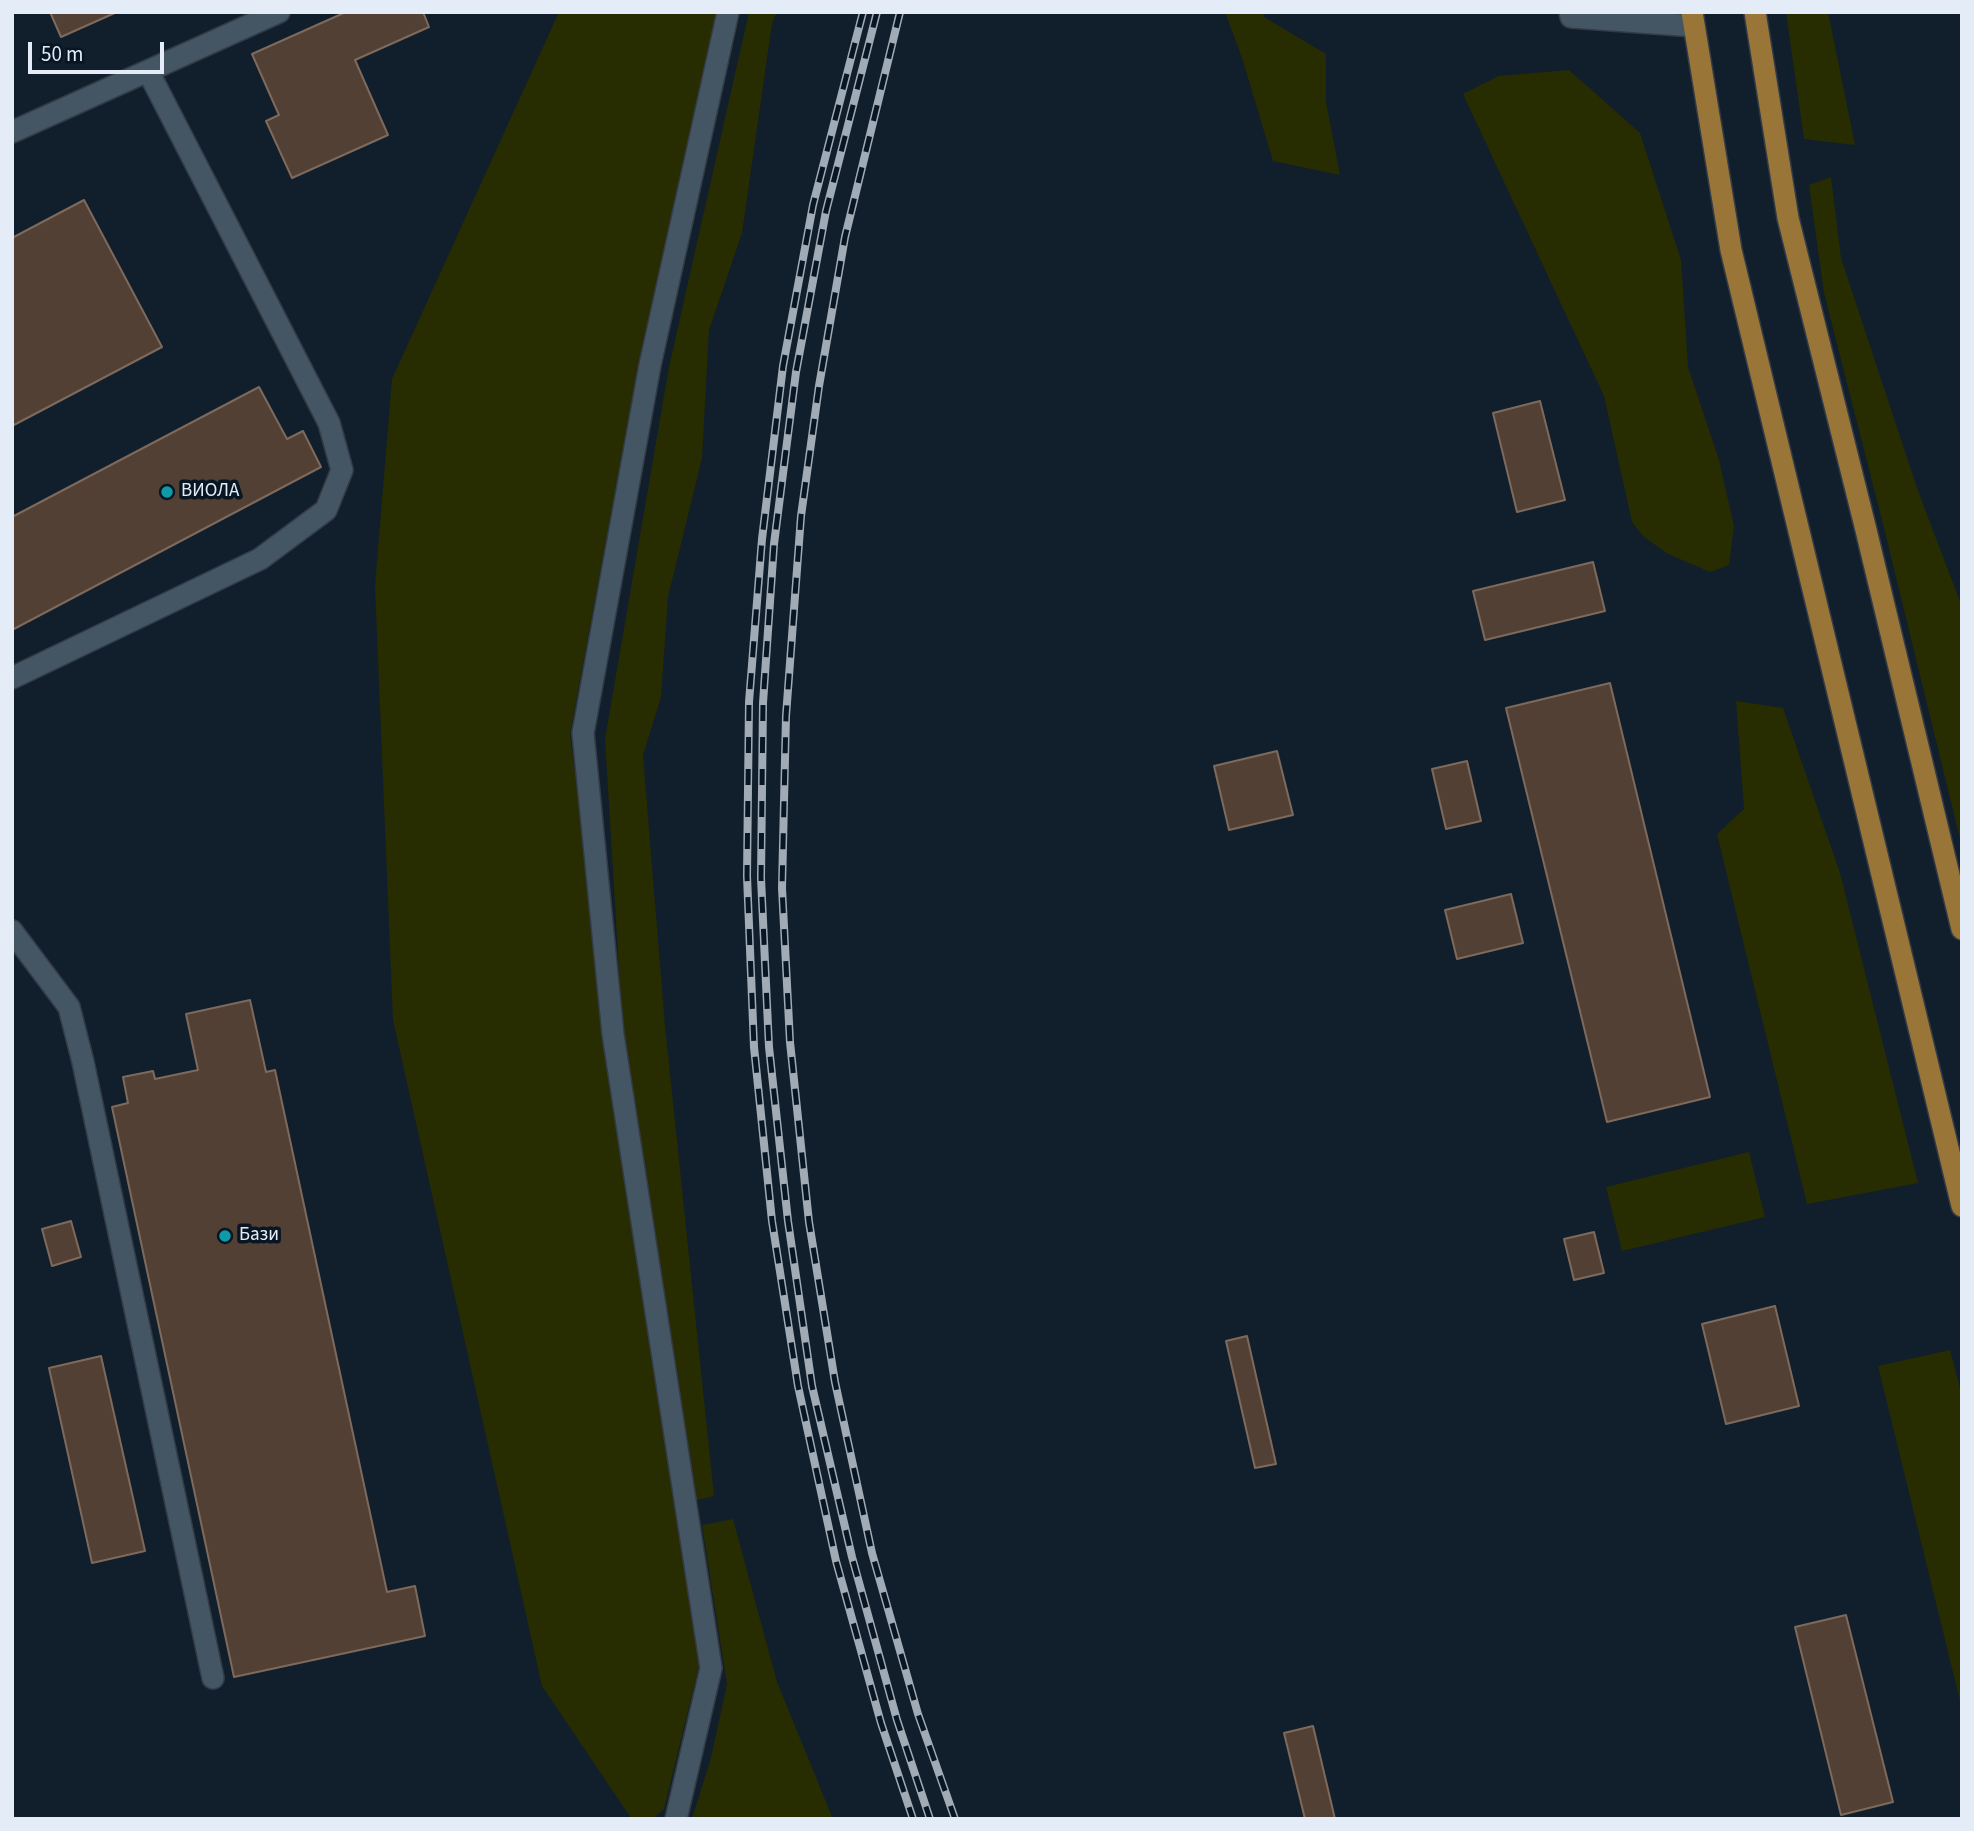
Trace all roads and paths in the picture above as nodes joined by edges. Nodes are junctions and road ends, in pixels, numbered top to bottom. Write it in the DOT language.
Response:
graph roads {
  1 [pos="279,12"];
  2 [pos="728,12"];
  3 [pos="1570,12"];
  4 [pos="1755,12"];
  5 [pos="1693,19"];
  6 [pos="148,71"];
  7 [pos="12,132"];
  8 [pos="12,678"];
  9 [pos="1962,929"];
  10 [pos="12,931"];
  11 [pos="1962,1206"];
  12 [pos="213,1678"];
  13 [pos="676,1819"];
  1 -- 6 [label="street"];
  2 -- 13 [label="street"];
  3 -- 5 [label="street"];
  4 -- 9 [label="main road"];
  5 -- 11 [label="main road"];
  6 -- 7 [label="street"];
  6 -- 8 [label="street"];
  10 -- 12 [label="street"];
}
